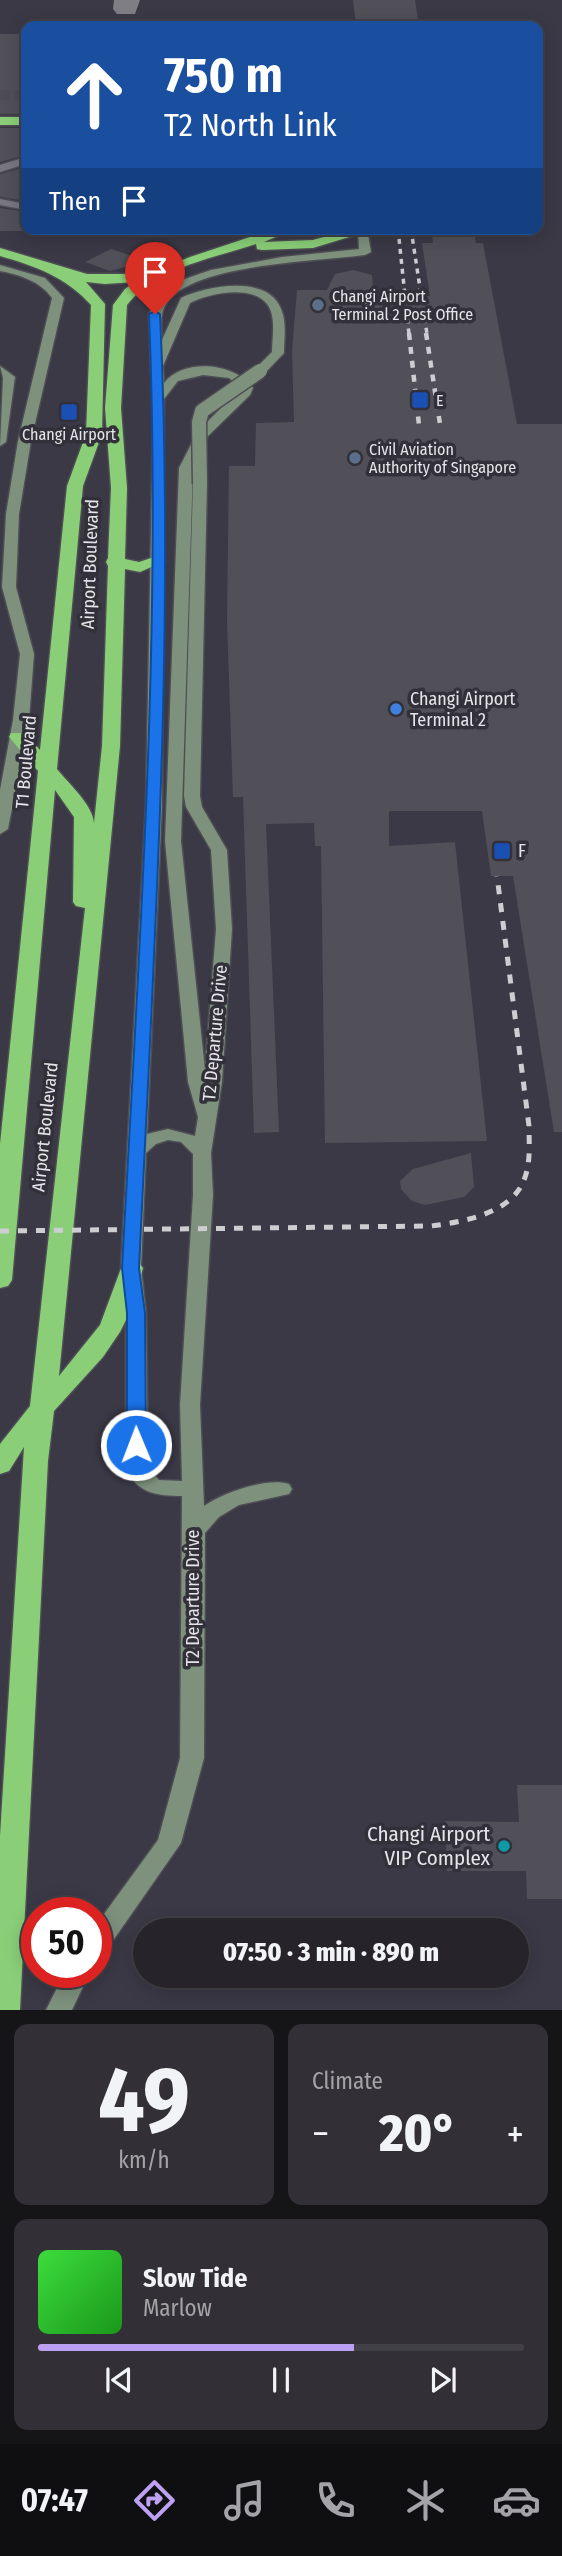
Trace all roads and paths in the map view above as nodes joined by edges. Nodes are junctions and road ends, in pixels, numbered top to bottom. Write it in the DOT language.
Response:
graph roads {
  1 [pos="0,121"];
  2 [pos="21,121"];
  3 [pos="0,131"];
  4 [pos="21,131"];
  5 [pos="21,162"];
  6 [pos="3,168"];
  7 [pos="21,171"];
  8 [pos="0,202"];
  9 [pos="21,206"];
  10 [pos="269,235"];
  11 [pos="347,235"];
  12 [pos="363,235"];
  13 [pos="0,252"];
  14 [pos="0,268"];
  15 [pos="57,271"];
  16 [pos="161,272"];
  17 [pos="0,277"];
  18 [pos="91,294"];
  19 [pos="122,299"];
  20 [pos="52,312"];
  21 [pos="158,364"];
  22 [pos="5,374"];
  23 [pos="159,398"];
  24 [pos="0,442"];
  25 [pos="157,561"];
  26 [pos="114,562"];
  27 [pos="18,737"];
  28 [pos="0,829"];
  29 [pos="91,955"];
  30 [pos="207,1120"];
  31 [pos="202,1153"];
  32 [pos="135,1155"];
  33 [pos="131,1268"];
  34 [pos="0,1280"];
  35 [pos="0,1465"];
  36 [pos="193,1489"];
  37 [pos="281,1489"];
  38 [pos="194,1532"];
  39 [pos="112,1923"];
  40 [pos="70,1988"];
  41 [pos="5,2010"];
  42 [pos="59,2010"];
  1 -- 2 [label="highway"];
  3 -- 4 [label="highway"];
  5 -- 6 [label="street"];
  6 -- 7 [label="street"];
  8 -- 9 [label="street"];
  10 -- 16 [label="highway"];
  11 -- 19 [label="highway"];
  12 -- 21 [label="main road"];
  13 -- 15 [label="highway"];
  14 -- 20 [label="main road"];
  15 -- 16 [label="highway"];
  15 -- 18 [label="highway"];
  16 -- 19 [label="highway"];
  17 -- 20 [label="main road"];
  18 -- 19 [label="highway"];
  18 -- 34 [label="highway, T1 Boulevard"];
  19 -- 26 [label="highway, Airport Boulevard"];
  20 -- 27 [label="main road"];
  21 -- 23 [label="main road"];
  21 -- 30 [label="main road, T2 Departure Drive, bridge"];
  22 -- 24 [label="main road"];
  23 -- 25 [label="main road"];
  23 -- 30 [label="main road"];
  25 -- 26 [label="highway"];
  25 -- 32 [label="main road"];
  26 -- 29 [label="highway, Airport Boulevard"];
  27 -- 28 [label="main road"];
  27 -- 29 [label="highway"];
  29 -- 41 [label="highway, Airport Boulevard"];
  30 -- 31 [label="main road, T2 Departure Drive"];
  31 -- 32 [label="main road"];
  31 -- 36 [label="main road, T2 Departure Drive"];
  32 -- 33 [label="main road"];
  33 -- 35 [label="highway"];
  33 -- 36 [label="main road"];
  36 -- 38 [label="main road, T2 Departure Drive"];
  37 -- 38 [label="main road"];
  38 -- 39 [label="main road, T2 Departure Drive"];
  40 -- 42 [label="main road"];
}
